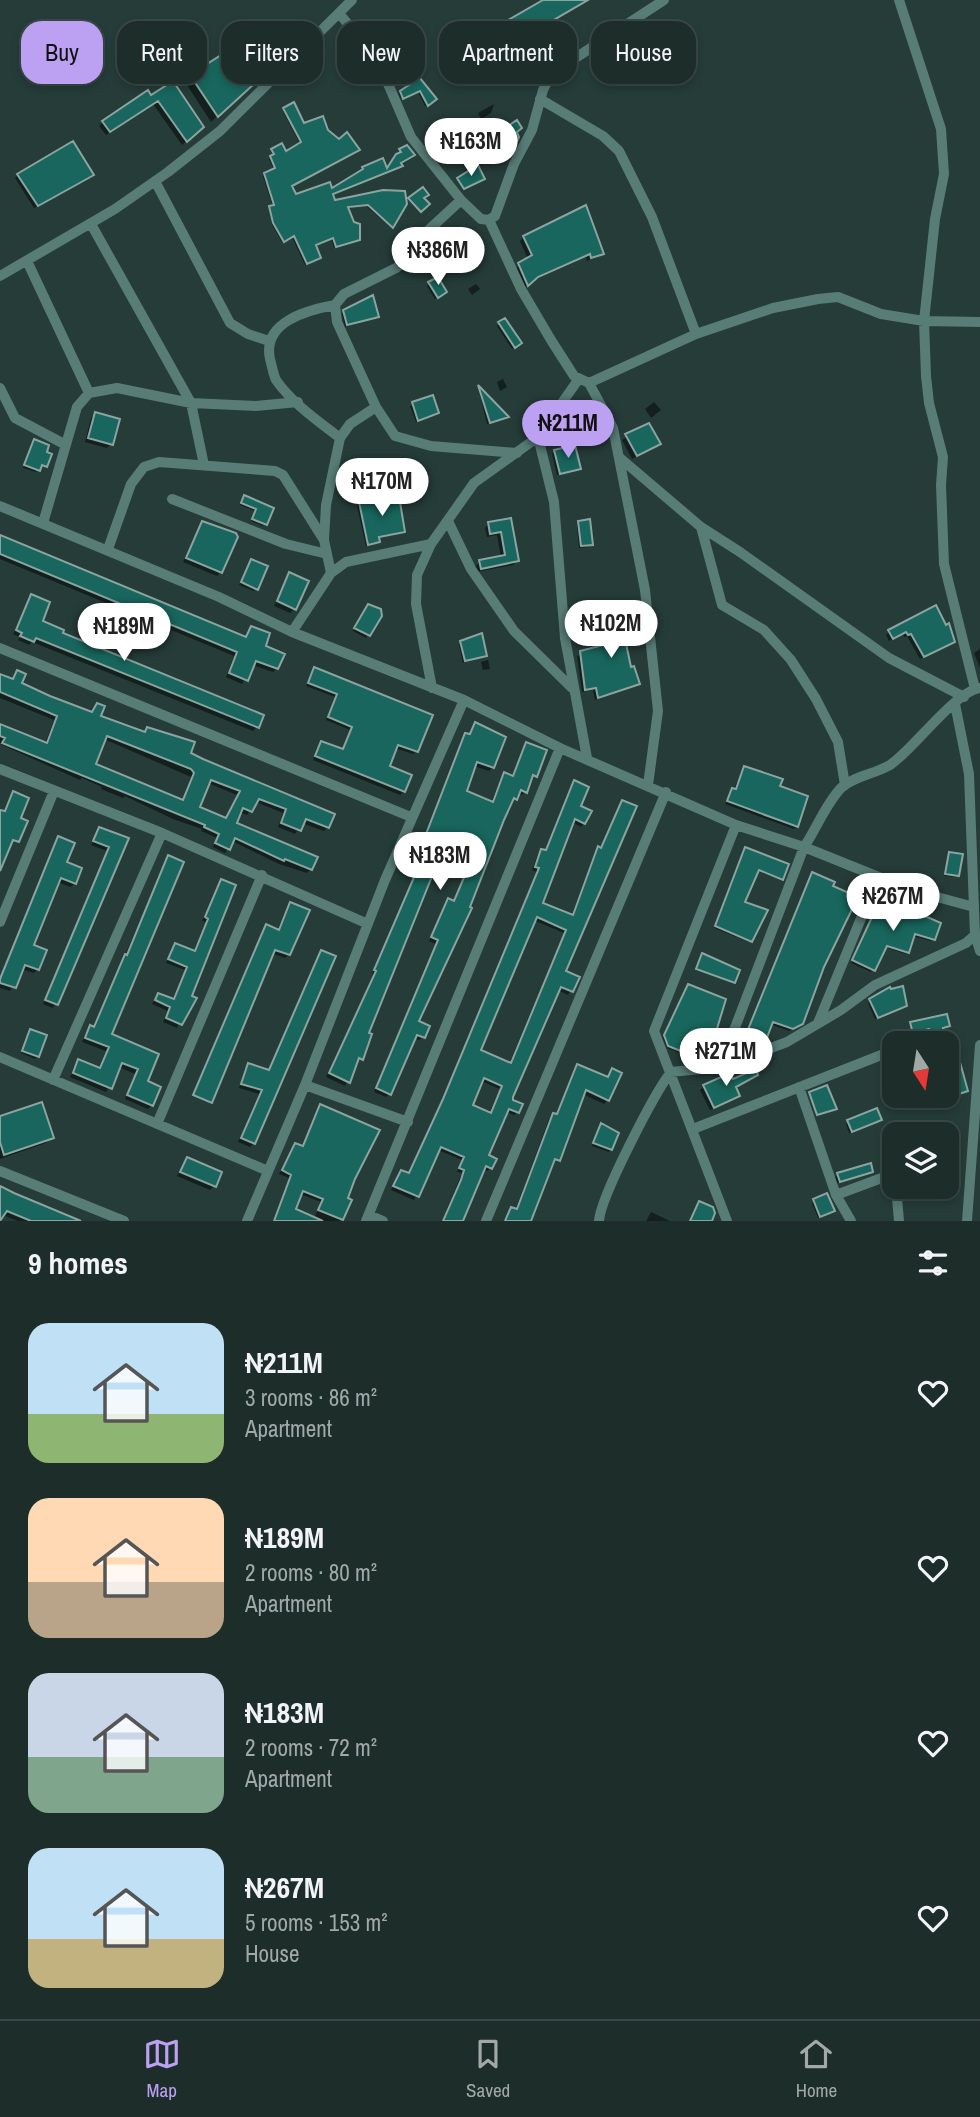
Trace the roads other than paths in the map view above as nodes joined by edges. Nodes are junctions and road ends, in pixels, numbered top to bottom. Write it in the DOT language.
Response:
graph roads {
  1 [pos="352,0"];
  2 [pos="664,0"];
  3 [pos="899,0"];
  4 [pos="339,8"];
  5 [pos="540,99"];
  6 [pos="155,181"];
  7 [pos="461,200"];
  8 [pos="489,219"];
  9 [pos="91,224"];
  10 [pos="27,261"];
  11 [pos="0,276"];
  12 [pos="335,305"];
  13 [pos="924,321"];
  14 [pos="980,322"];
  15 [pos="696,334"];
  16 [pos="268,341"];
  17 [pos="584,381"];
  18 [pos="0,388"];
  19 [pos="89,393"];
  20 [pos="191,402"];
  21 [pos="298,402"];
  22 [pos="376,407"];
  23 [pos="538,437"];
  24 [pos="340,438"];
  25 [pos="66,445"];
  26 [pos="517,453"];
  27 [pos="620,458"];
  28 [pos="204,465"];
  29 [pos="172,499"];
  30 [pos="0,506"];
  31 [pos="448,521"];
  32 [pos="43,523"];
  33 [pos="701,527"];
  34 [pos="324,540"];
  35 [pos="431,544"];
  36 [pos="108,549"];
  37 [pos="327,554"];
  38 [pos="331,573"];
  39 [pos="292,632"];
  40 [pos="0,648"];
  41 [pos="432,688"];
  42 [pos="572,688"];
  43 [pos="978,688"];
  44 [pos="464,700"];
  45 [pos="959,701"];
  46 [pos="560,748"];
  47 [pos="587,758"];
  48 [pos="0,769"];
  49 [pos="648,785"];
  50 [pos="845,785"];
  51 [pos="54,791"];
  52 [pos="666,792"];
  53 [pos="411,817"];
  54 [pos="736,825"];
  55 [pos="162,833"];
  56 [pos="977,840"];
  57 [pos="804,847"];
  58 [pos="262,876"];
  59 [pos="878,877"];
  60 [pos="976,893"];
  61 [pos="974,908"];
  62 [pos="0,922"];
  63 [pos="368,924"];
  64 [pos="975,935"];
  65 [pos="980,951"];
  66 [pos="818,1024"];
  67 [pos="980,1045"];
  68 [pos="882,1055"];
  69 [pos="0,1057"];
  70 [pos="720,1067"];
  71 [pos="671,1072"];
  72 [pos="53,1080"];
  73 [pos="305,1085"];
  74 [pos="799,1087"];
  75 [pos="408,1122"];
  76 [pos="978,1122"];
  77 [pos="157,1124"];
  78 [pos="692,1129"];
  79 [pos="0,1171"];
  80 [pos="268,1171"];
  81 [pos="882,1177"];
  82 [pos="836,1195"];
  83 [pos="897,1199"];
  84 [pos="975,1206"];
  85 [pos="368,1218"];
  86 [pos="124,1221"];
  87 [pos="247,1221"];
  88 [pos="383,1221"];
  89 [pos="486,1221"];
  90 [pos="599,1221"];
  91 [pos="727,1221"];
  92 [pos="851,1221"];
  93 [pos="899,1221"];
  94 [pos="967,1221"];
  1 -- 4 [label="street"];
  2 -- 5 [label="street"];
  3 -- 13 [label="street"];
  4 -- 6 [label="street"];
  4 -- 7 [label="street"];
  5 -- 8 [label="street"];
  5 -- 15 [label="street"];
  6 -- 9 [label="street"];
  6 -- 16 [label="street"];
  7 -- 8 [label="street"];
  7 -- 12 [label="street"];
  8 -- 17 [label="street"];
  9 -- 10 [label="street"];
  9 -- 20 [label="street"];
  10 -- 11 [label="street"];
  10 -- 19 [label="street"];
  12 -- 16 [label="street"];
  12 -- 22 [label="street"];
  13 -- 14 [label="street"];
  13 -- 15 [label="street"];
  13 -- 43 [label="street"];
  15 -- 17 [label="street"];
  16 -- 21 [label="street"];
  17 -- 23 [label="street"];
  17 -- 27 [label="street"];
  18 -- 25 [label="street"];
  19 -- 20 [label="street"];
  19 -- 25 [label="street"];
  20 -- 21 [label="street"];
  20 -- 28 [label="street"];
  21 -- 24 [label="street"];
  22 -- 24 [label="street"];
  22 -- 26 [label="street"];
  23 -- 26 [label="street"];
  23 -- 42 [label="street"];
  24 -- 34 [label="street"];
  25 -- 32 [label="street"];
  26 -- 31 [label="street"];
  27 -- 33 [label="street"];
  27 -- 49 [label="street"];
  28 -- 34 [label="street"];
  28 -- 36 [label="street"];
  29 -- 37 [label="street"];
  30 -- 32 [label="street"];
  31 -- 35 [label="street"];
  31 -- 42 [label="street"];
  32 -- 36 [label="street"];
  33 -- 45 [label="street"];
  33 -- 50 [label="street"];
  34 -- 37 [label="street"];
  35 -- 38 [label="street"];
  35 -- 41 [label="street"];
  36 -- 39 [label="street"];
  37 -- 38 [label="street"];
  38 -- 39 [label="street"];
  39 -- 41 [label="street"];
  40 -- 53 [label="street"];
  41 -- 44 [label="street"];
  42 -- 47 [label="street"];
  43 -- 45 [label="street"];
  44 -- 46 [label="street"];
  44 -- 53 [label="street"];
  45 -- 50 [label="street"];
  45 -- 56 [label="street"];
  46 -- 47 [label="street"];
  46 -- 75 [label="street"];
  47 -- 49 [label="street"];
  48 -- 51 [label="street"];
  49 -- 52 [label="street"];
  50 -- 57 [label="street"];
  51 -- 55 [label="street"];
  51 -- 62 [label="street"];
  52 -- 54 [label="street"];
  52 -- 89 [label="street"];
  53 -- 63 [label="street"];
  54 -- 57 [label="street"];
  54 -- 71 [label="street"];
  55 -- 58 [label="street"];
  55 -- 72 [label="street"];
  56 -- 60 [label="street"];
  57 -- 59 [label="street"];
  57 -- 70 [label="street"];
  58 -- 63 [label="street"];
  58 -- 77 [label="street"];
  59 -- 61 [label="street"];
  59 -- 66 [label="street"];
  60 -- 61 [label="street"];
  61 -- 64 [label="street"];
  63 -- 73 [label="street"];
  64 -- 65 [label="street"];
  64 -- 66 [label="street"];
  66 -- 70 [label="street"];
  67 -- 76 [label="street"];
  68 -- 74 [label="street"];
  69 -- 72 [label="street"];
  70 -- 71 [label="street"];
  71 -- 78 [label="street"];
  71 -- 90 [label="street"];
  72 -- 77 [label="street"];
  73 -- 75 [label="street"];
  73 -- 80 [label="street"];
  74 -- 78 [label="street"];
  74 -- 82 [label="street"];
  75 -- 85 [label="street"];
  76 -- 84 [label="street"];
  77 -- 80 [label="street"];
  78 -- 91 [label="street"];
  79 -- 86 [label="street"];
  80 -- 87 [label="street"];
  81 -- 82 [label="street"];
  82 -- 92 [label="street"];
  83 -- 93 [label="street"];
  84 -- 94 [label="street"];
  85 -- 88 [label="street"];
}
